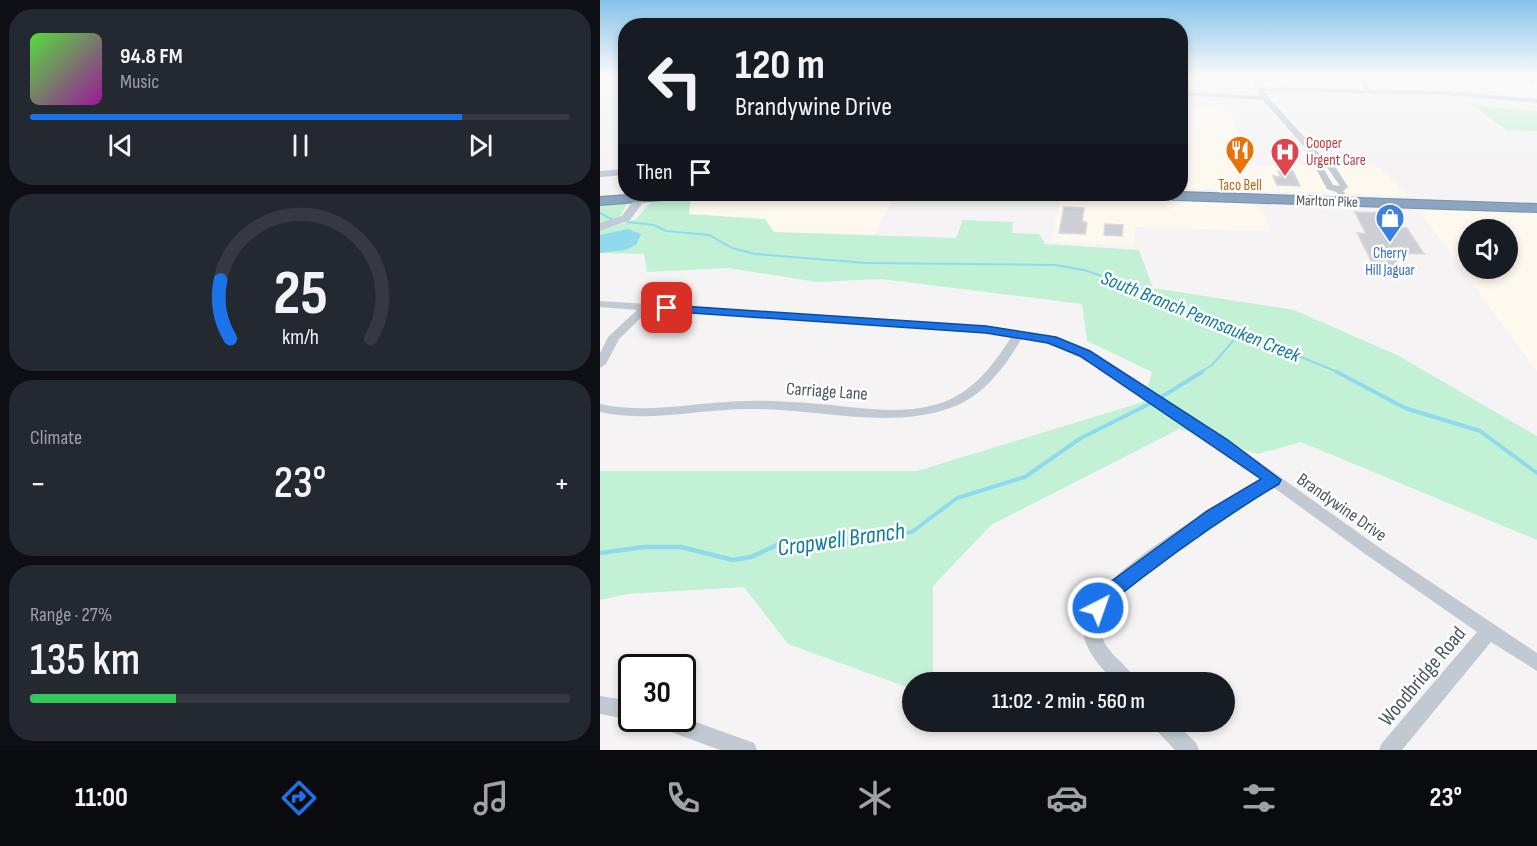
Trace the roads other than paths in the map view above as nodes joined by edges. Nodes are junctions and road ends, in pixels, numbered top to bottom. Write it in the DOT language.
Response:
graph roads {
  1 [pos="1277,111"];
  2 [pos="618,173"];
  3 [pos="600,174"];
  4 [pos="1188,189"];
  5 [pos="618,191"];
  6 [pos="600,193"];
  7 [pos="1188,194"];
  8 [pos="1342,195"];
  9 [pos="618,198"];
  10 [pos="1537,200"];
  11 [pos="600,201"];
  12 [pos="638,201"];
  13 [pos="1537,208"];
  14 [pos="600,226"];
  15 [pos="600,304"];
  16 [pos="646,307"];
  17 [pos="1019,333"];
  18 [pos="600,364"];
  19 [pos="600,408"];
  20 [pos="1273,480"];
  21 [pos="1490,630"];
  22 [pos="1537,663"];
  23 [pos="1115,672"];
  24 [pos="600,705"];
  25 [pos="618,708"];
  26 [pos="696,731"];
  27 [pos="1172,732"];
  28 [pos="747,750"];
  29 [pos="1189,750"];
  30 [pos="1389,750"];
  1 -- 8 [label="street"];
  2 -- 3 [label="street"];
  4 -- 8 [label="highway, Marlton Pike"];
  5 -- 6 [label="highway"];
  7 -- 8 [label="highway, Marlton Pike"];
  8 -- 10 [label="highway, Marlton Pike"];
  8 -- 13 [label="highway, Marlton Pike"];
  9 -- 11 [label="highway"];
  12 -- 14 [label="street"];
  15 -- 16 [label="street, Brandywine Drive"];
  16 -- 17 [label="street, Brandywine Drive"];
  16 -- 18 [label="street"];
  17 -- 19 [label="street, Carriage Lane"];
  17 -- 20 [label="street, Brandywine Drive"];
  20 -- 21 [label="street, Brandywine Drive"];
  20 -- 23 [label="street"];
  21 -- 22 [label="street, Brandywine Drive"];
  21 -- 30 [label="street, Woodbridge Road"];
  24 -- 25 [label="street"];
  26 -- 28 [label="street"];
  27 -- 29 [label="street"];
}
